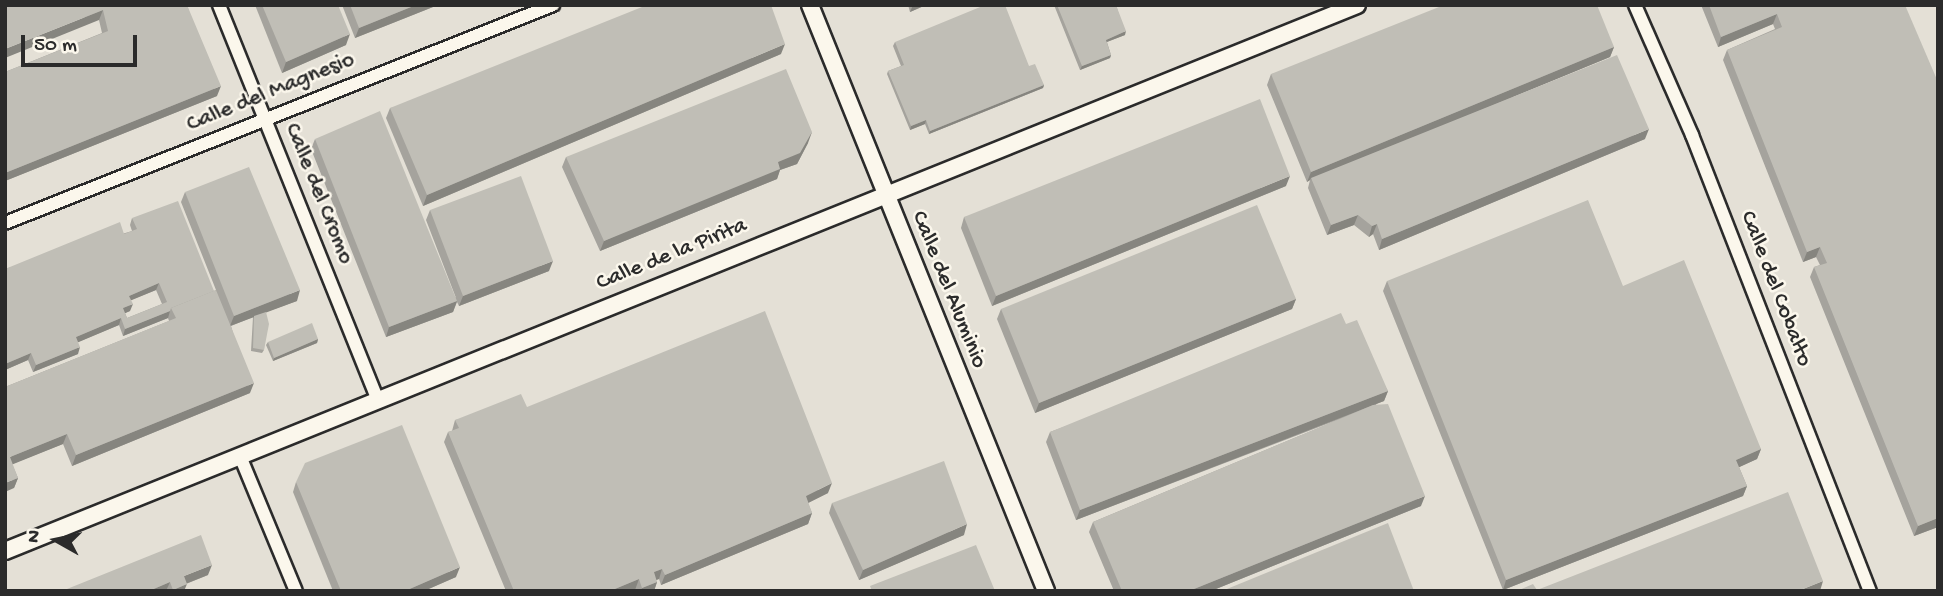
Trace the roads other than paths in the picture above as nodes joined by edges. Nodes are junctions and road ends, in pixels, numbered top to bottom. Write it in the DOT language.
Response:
graph roads {
  1 [pos="219,5"];
  2 [pos="553,5"];
  3 [pos="810,5"];
  4 [pos="1357,5"];
  5 [pos="1635,5"];
  6 [pos="264,117"];
  7 [pos="885,193"];
  8 [pos="5,223"];
  9 [pos="377,399"];
  10 [pos="240,456"];
  11 [pos="5,551"];
  12 [pos="296,591"];
  13 [pos="1046,591"];
  14 [pos="1870,591"];
  1 -- 6 [label="street, Calle del Cromo"];
  2 -- 6 [label="street, Calle del Magnesio"];
  3 -- 7 [label="street, Calle del Aluminio"];
  4 -- 7 [label="street, Calle de la Pirita"];
  5 -- 14 [label="street, Calle del Cobalto"];
  6 -- 8 [label="street, Calle del Magnesio"];
  6 -- 9 [label="street, Calle del Cromo"];
  7 -- 9 [label="street, Calle de la Pirita"];
  7 -- 13 [label="street, Calle del Aluminio"];
  9 -- 10 [label="street, Calle de la Pirita"];
  10 -- 11 [label="street, Calle de la Pirita"];
  10 -- 12 [label="street"];
}
